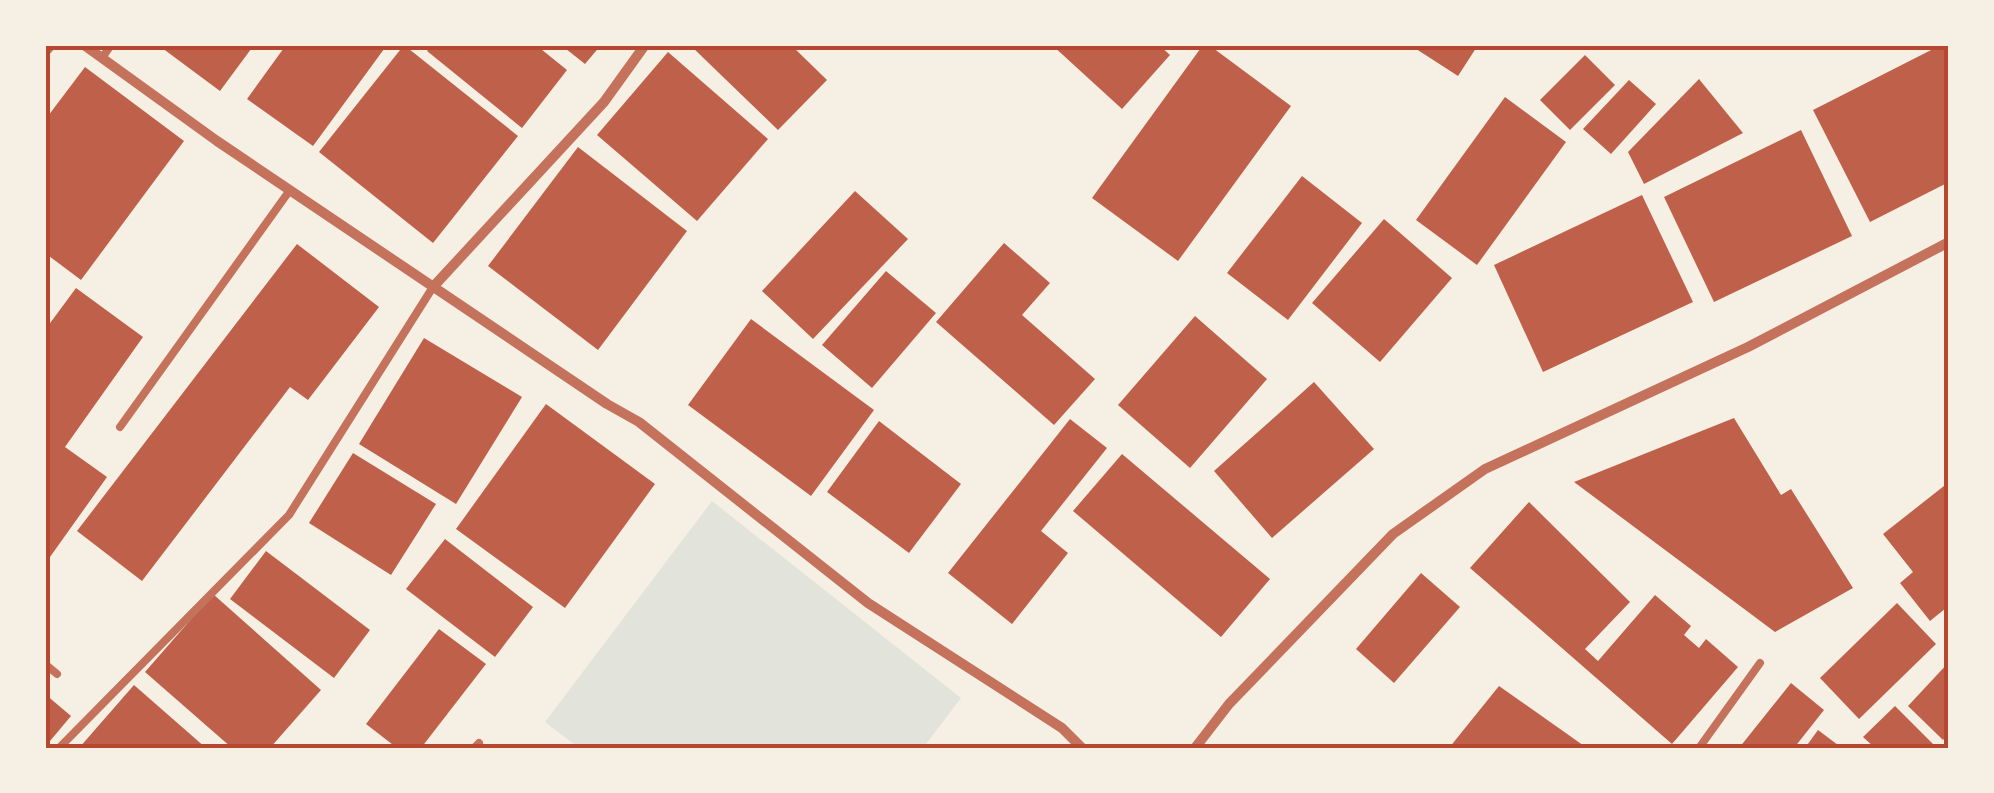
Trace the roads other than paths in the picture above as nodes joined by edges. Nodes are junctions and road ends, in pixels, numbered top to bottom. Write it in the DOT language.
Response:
graph roads {
  1 [pos="50,45"];
  2 [pos="84,45"];
  3 [pos="111,45"];
  4 [pos="645,45"];
  5 [pos="45,52"];
  6 [pos="102,58"];
  7 [pos="290,190"];
  8 [pos="1949,242"];
  9 [pos="433,287"];
  10 [pos="120,426"];
  11 [pos="1760,663"];
  12 [pos="45,664"];
  13 [pos="57,674"];
  14 [pos="59,748"];
  15 [pos="1082,748"];
  16 [pos="1195,748"];
  17 [pos="1699,748"];
  1 -- 5 [label="street"];
  2 -- 6 [label="street"];
  3 -- 6 [label="lane"];
  4 -- 9 [label="street"];
  6 -- 7 [label="street"];
  7 -- 9 [label="street"];
  7 -- 10 [label="lane"];
  8 -- 16 [label="street"];
  9 -- 14 [label="lane"];
  9 -- 15 [label="street"];
  11 -- 17 [label="lane"];
  12 -- 13 [label="lane"];
}
